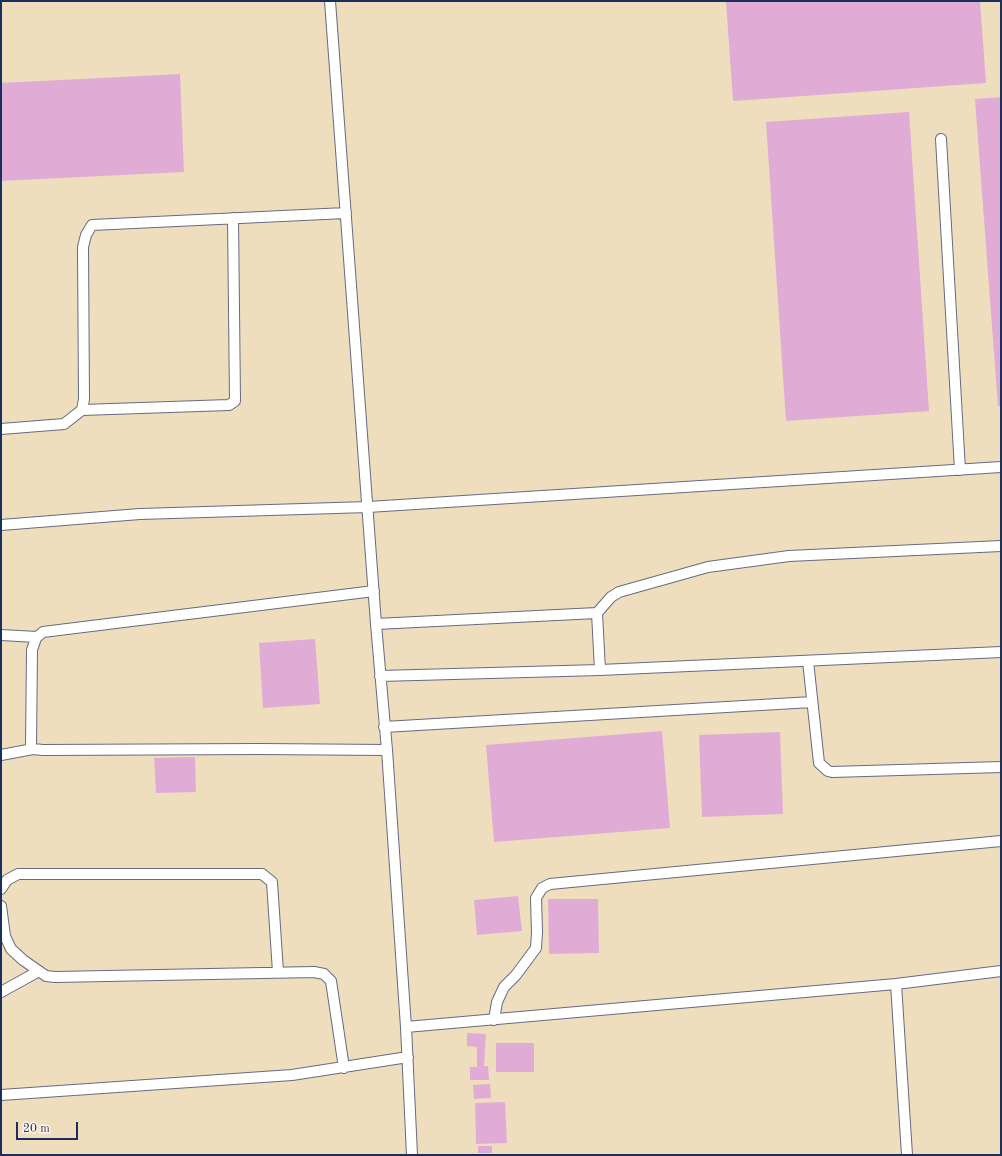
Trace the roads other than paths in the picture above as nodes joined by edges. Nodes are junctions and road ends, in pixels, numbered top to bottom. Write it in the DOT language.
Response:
graph roads {
  1 [pos="330,1"];
  2 [pos="942,139"];
  3 [pos="346,214"];
  4 [pos="233,218"];
  5 [pos="82,410"];
  6 [pos="1,429"];
  7 [pos="1001,467"];
  8 [pos="960,470"];
  9 [pos="368,507"];
  10 [pos="1,525"];
  11 [pos="1001,546"];
  12 [pos="374,591"];
  13 [pos="597,613"];
  14 [pos="376,624"];
  15 [pos="1,636"];
  16 [pos="37,637"];
  17 [pos="1001,652"];
  18 [pos="808,661"];
  19 [pos="600,670"];
  20 [pos="380,676"];
  21 [pos="812,702"];
  22 [pos="384,727"];
  23 [pos="33,749"];
  24 [pos="387,750"];
  25 [pos="1,755"];
  26 [pos="1001,767"];
  27 [pos="1001,840"];
  28 [pos="1,889"];
  29 [pos="1,906"];
  30 [pos="39,971"];
  31 [pos="1001,971"];
  32 [pos="278,972"];
  33 [pos="896,984"];
  34 [pos="1,992"];
  35 [pos="494,1020"];
  36 [pos="406,1027"];
  37 [pos="408,1057"];
  38 [pos="344,1068"];
  39 [pos="1,1095"];
  40 [pos="412,1155"];
  41 [pos="907,1155"];
  1 -- 3 [label="lane"];
  2 -- 8 [label="lane"];
  3 -- 4 [label="lane"];
  3 -- 9 [label="lane"];
  4 -- 5 [label="lane"];
  4 -- 5 [label="lane"];
  5 -- 6 [label="lane"];
  7 -- 8 [label="lane"];
  8 -- 9 [label="lane"];
  9 -- 10 [label="lane"];
  9 -- 12 [label="lane"];
  11 -- 13 [label="lane"];
  12 -- 14 [label="lane"];
  12 -- 16 [label="lane"];
  13 -- 14 [label="lane"];
  13 -- 19 [label="lane"];
  14 -- 20 [label="lane"];
  15 -- 16 [label="lane"];
  16 -- 23 [label="lane"];
  17 -- 18 [label="lane"];
  18 -- 19 [label="lane"];
  18 -- 21 [label="lane"];
  19 -- 20 [label="lane"];
  20 -- 22 [label="lane"];
  21 -- 22 [label="lane"];
  21 -- 26 [label="lane"];
  22 -- 24 [label="lane"];
  23 -- 24 [label="lane"];
  23 -- 25 [label="lane"];
  24 -- 36 [label="lane"];
  27 -- 35 [label="lane"];
  28 -- 32 [label="lane"];
  29 -- 30 [label="lane"];
  30 -- 32 [label="lane"];
  30 -- 34 [label="lane"];
  31 -- 33 [label="lane"];
  32 -- 38 [label="lane"];
  33 -- 35 [label="lane"];
  33 -- 41 [label="lane"];
  35 -- 36 [label="lane"];
  36 -- 37 [label="lane"];
  37 -- 38 [label="lane"];
  37 -- 40 [label="lane"];
  38 -- 39 [label="lane"];
}
